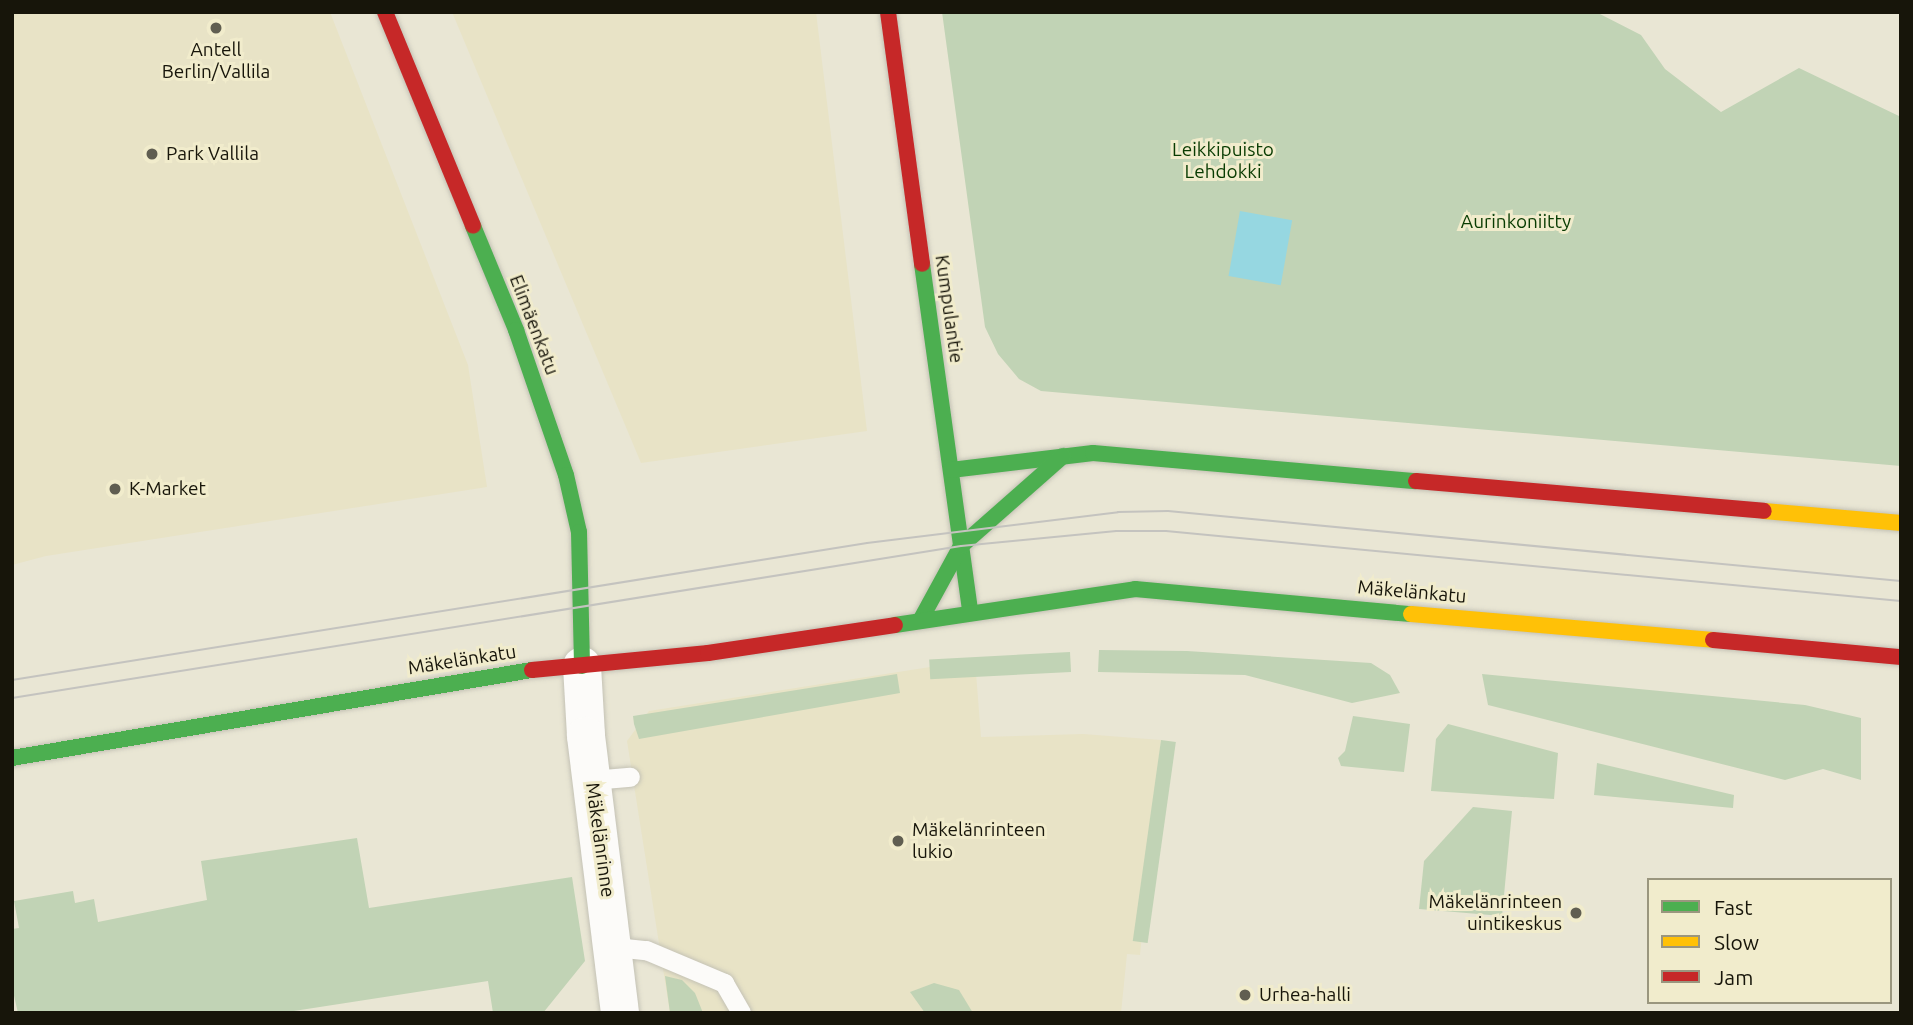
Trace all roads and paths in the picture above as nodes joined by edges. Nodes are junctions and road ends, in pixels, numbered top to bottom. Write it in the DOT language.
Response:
graph roads {
  1 [pos="385,12"];
  2 [pos="888,12"];
  3 [pos="1063,456"];
  4 [pos="951,470"];
  5 [pos="1901,523"];
  6 [pos="961,546"];
  7 [pos="970,612"];
  8 [pos="921,619"];
  9 [pos="1901,657"];
  10 [pos="582,666"];
  11 [pos="12,758"];
  12 [pos="630,777"];
  13 [pos="592,780"];
  14 [pos="615,947"];
  15 [pos="620,1013"];
  16 [pos="741,1013"];
  1 -- 10 [label="main road, Elimäenkatu"];
  2 -- 4 [label="main road, Kumpulantie"];
  3 -- 4 [label="main road"];
  3 -- 5 [label="main road"];
  3 -- 6 [label="main road"];
  4 -- 6 [label="main road, Kumpulantie"];
  6 -- 7 [label="main road, Kumpulantie"];
  6 -- 8 [label="main road"];
  7 -- 8 [label="main road, Mäkelänkatu"];
  7 -- 9 [label="main road, Mäkelänkatu"];
  8 -- 10 [label="main road, Mäkelänkatu"];
  10 -- 11 [label="main road, Mäkelänkatu"];
  10 -- 13 [label="street, Mäkelänrinne"];
  12 -- 13 [label="lane"];
  13 -- 14 [label="street, Mäkelänrinne"];
  14 -- 15 [label="street, Mäkelänrinne"];
  14 -- 16 [label="lane"];
}
